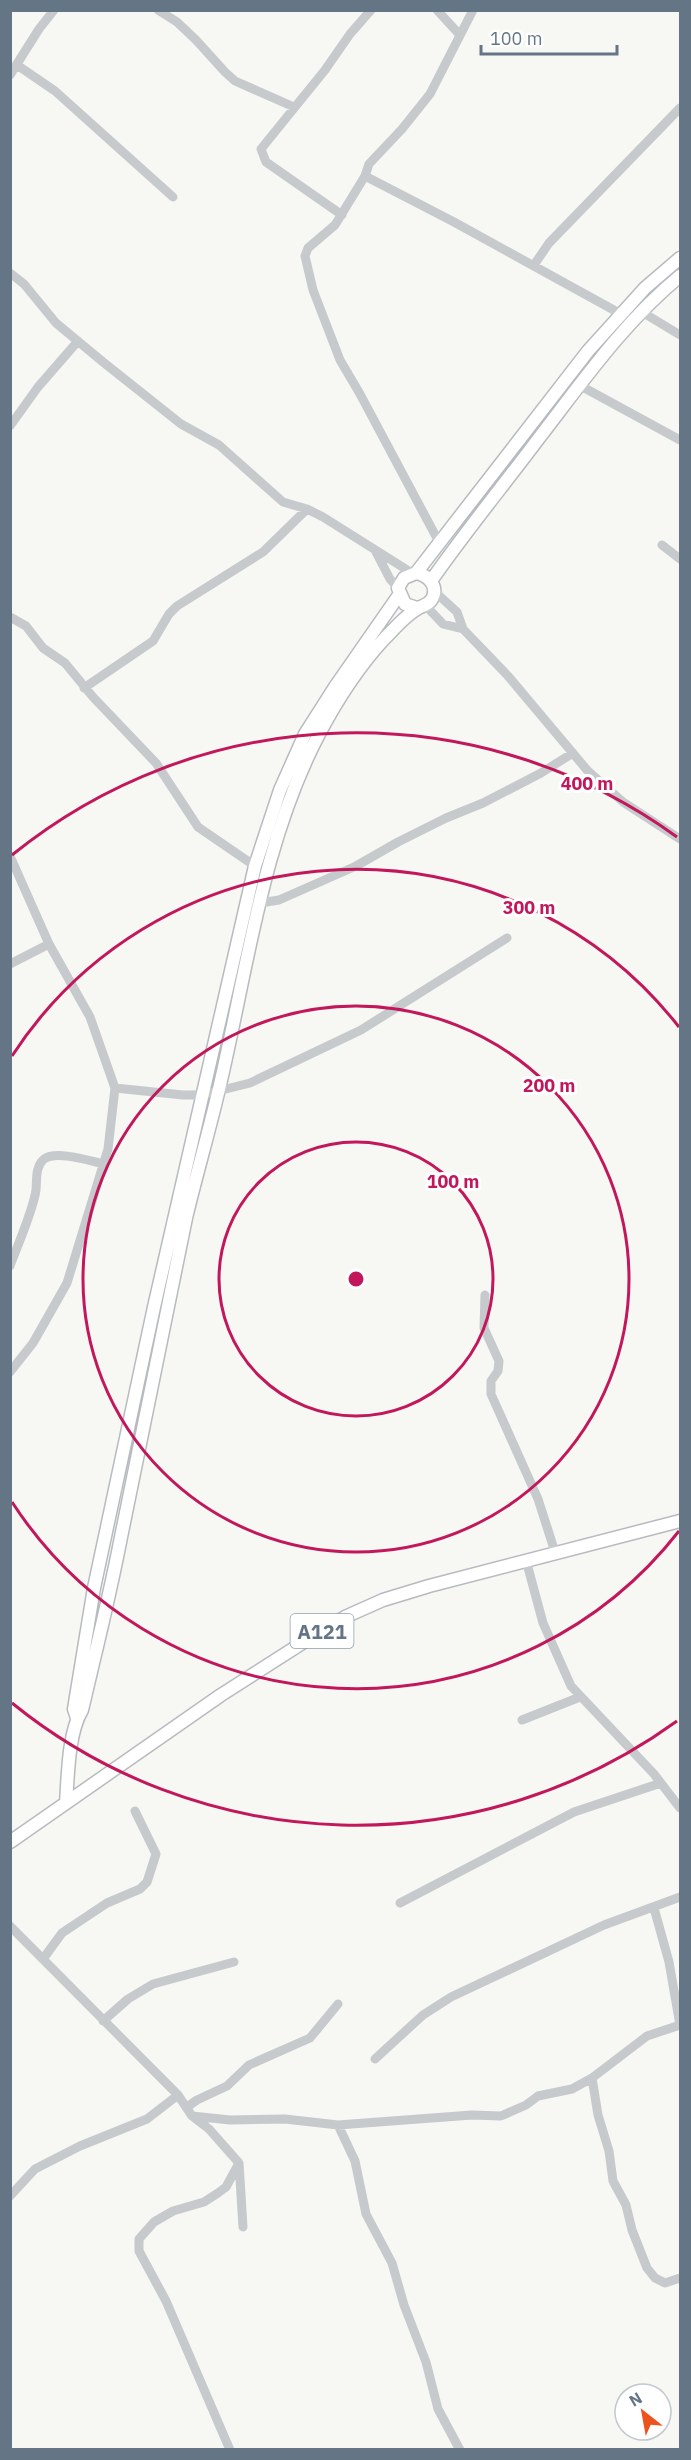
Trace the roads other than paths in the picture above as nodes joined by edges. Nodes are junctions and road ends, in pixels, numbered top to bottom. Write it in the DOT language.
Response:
graph roads {
  1 [pos="54,10"];
  2 [pos="158,10"];
  3 [pos="371,10"];
  4 [pos="437,10"];
  5 [pos="473,10"];
  6 [pos="459,34"];
  7 [pos="17,65"];
  8 [pos="10,75"];
  9 [pos="294,106"];
  10 [pos="681,108"];
  11 [pos="364,176"];
  12 [pos="173,197"];
  13 [pos="342,215"];
  14 [pos="681,258"];
  15 [pos="534,265"];
  16 [pos="10,273"];
  17 [pos="681,276"];
  18 [pos="642,312"];
  19 [pos="621,314"];
  20 [pos="681,335"];
  21 [pos="78,341"];
  22 [pos="579,385"];
  23 [pos="10,426"];
  24 [pos="681,440"];
  25 [pos="307,509"];
  26 [pos="440,544"];
  27 [pos="662,545"];
  28 [pos="376,552"];
  29 [pos="681,559"];
  30 [pos="414,573"];
  31 [pos="433,586"];
  32 [pos="399,591"];
  33 [pos="421,607"];
  34 [pos="10,617"];
  35 [pos="463,629"];
  36 [pos="84,688"];
  37 [pos="573,753"];
  38 [pos="681,839"];
  39 [pos="10,856"];
  40 [pos="255,866"];
  41 [pos="261,903"];
  42 [pos="507,938"];
  43 [pos="49,944"];
  44 [pos="10,964"];
  45 [pos="115,1088"];
  46 [pos="219,1091"];
  47 [pos="202,1095"];
  48 [pos="104,1164"];
  49 [pos="10,1266"];
  50 [pos="485,1294"];
  51 [pos="10,1372"];
  52 [pos="681,1521"];
  53 [pos="555,1552"];
  54 [pos="526,1560"];
  55 [pos="579,1697"];
  56 [pos="78,1718"];
  57 [pos="522,1720"];
  58 [pos="661,1783"];
  59 [pos="66,1803"];
  60 [pos="681,1808"];
  61 [pos="135,1811"];
  62 [pos="10,1842"];
  63 [pos="681,1897"];
  64 [pos="400,1903"];
  65 [pos="654,1908"];
  66 [pos="10,1926"];
  67 [pos="43,1959"];
  68 [pos="234,1962"];
  69 [pos="338,2004"];
  70 [pos="103,2021"];
  71 [pos="680,2025"];
  72 [pos="375,2059"];
  73 [pos="592,2079"];
  74 [pos="178,2095"];
  75 [pos="187,2107"];
  76 [pos="192,2116"];
  77 [pos="338,2125"];
  78 [pos="239,2163"];
  79 [pos="10,2196"];
  80 [pos="243,2227"];
  81 [pos="681,2278"];
  82 [pos="230,2450"];
  83 [pos="460,2450"];
  1 -- 7 [label="street"];
  2 -- 9 [label="street"];
  3 -- 9 [label="street"];
  4 -- 6 [label="street"];
  5 -- 6 [label="street"];
  6 -- 11 [label="street"];
  7 -- 8 [label="street"];
  7 -- 12 [label="street"];
  9 -- 13 [label="street"];
  10 -- 15 [label="street"];
  11 -- 13 [label="street"];
  11 -- 15 [label="street"];
  13 -- 26 [label="street"];
  14 -- 19 [label="main road"];
  15 -- 19 [label="street"];
  16 -- 21 [label="street"];
  17 -- 18 [label="main road"];
  18 -- 20 [label="street"];
  18 -- 22 [label="main road"];
  19 -- 26 [label="main road"];
  21 -- 23 [label="street"];
  21 -- 25 [label="street"];
  22 -- 24 [label="street"];
  22 -- 31 [label="main road"];
  25 -- 28 [label="street"];
  25 -- 36 [label="street"];
  26 -- 30 [label="main road"];
  27 -- 29 [label="street"];
  28 -- 30 [label="street"];
  28 -- 32 [label="street"];
  30 -- 31 [label="main road"];
  30 -- 32 [label="main road"];
  31 -- 33 [label="main road"];
  31 -- 35 [label="street"];
  32 -- 33 [label="main road"];
  32 -- 40 [label="main road"];
  33 -- 35 [label="street"];
  33 -- 41 [label="main road"];
  34 -- 36 [label="street"];
  35 -- 37 [label="street"];
  36 -- 40 [label="street"];
  37 -- 38 [label="street"];
  37 -- 41 [label="street"];
  39 -- 43 [label="street"];
  40 -- 47 [label="main road"];
  41 -- 46 [label="main road"];
  42 -- 46 [label="street"];
  43 -- 44 [label="street"];
  43 -- 45 [label="street"];
  45 -- 47 [label="street"];
  45 -- 48 [label="street"];
  46 -- 47 [label="street"];
  46 -- 56 [label="main road"];
  47 -- 56 [label="main road"];
  48 -- 49 [label="street"];
  48 -- 51 [label="street"];
  50 -- 53 [label="street"];
  52 -- 53 [label="main road, A121"];
  53 -- 54 [label="main road, A121"];
  54 -- 55 [label="street"];
  54 -- 59 [label="main road, A121"];
  55 -- 57 [label="street"];
  55 -- 58 [label="street"];
  56 -- 59 [label="main road"];
  58 -- 60 [label="street"];
  58 -- 64 [label="street"];
  59 -- 62 [label="main road, A121"];
  61 -- 67 [label="street"];
  63 -- 65 [label="street"];
  65 -- 71 [label="street"];
  65 -- 72 [label="street"];
  66 -- 67 [label="street"];
  67 -- 70 [label="street"];
  68 -- 70 [label="street"];
  69 -- 75 [label="street"];
  70 -- 74 [label="street"];
  71 -- 73 [label="street"];
  73 -- 77 [label="street"];
  73 -- 81 [label="street"];
  74 -- 75 [label="street"];
  74 -- 79 [label="street"];
  75 -- 76 [label="street"];
  76 -- 77 [label="street"];
  76 -- 78 [label="street"];
  77 -- 83 [label="street"];
  78 -- 80 [label="street"];
  78 -- 82 [label="street"];
}
